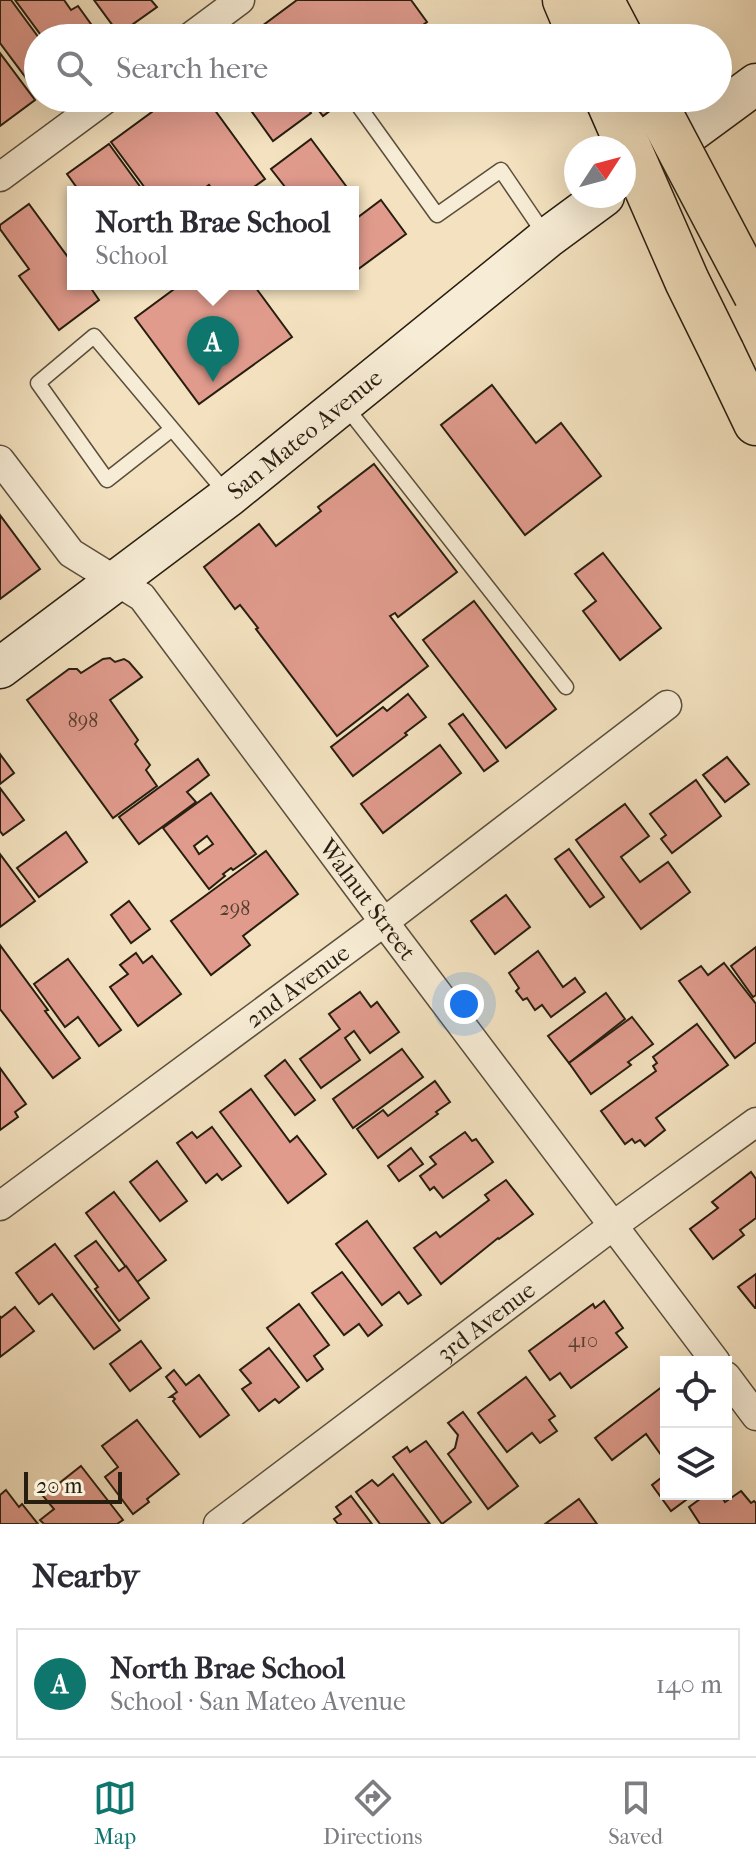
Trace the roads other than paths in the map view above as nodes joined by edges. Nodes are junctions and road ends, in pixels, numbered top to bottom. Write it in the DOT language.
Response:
graph roads {
  1 [pos="240,0"];
  2 [pos="565,0"];
  3 [pos="601,0"];
  4 [pos="208,24"];
  5 [pos="575,24"];
  6 [pos="614,24"];
  7 [pos="756,84"];
  8 [pos="732,102"];
  9 [pos="88,112"];
  10 [pos="363,112"];
  11 [pos="613,112"];
  12 [pos="659,112"];
  13 [pos="718,112"];
  14 [pos="636,172"];
  15 [pos="0,177"];
  16 [pos="588,208"];
  17 [pos="547,238"];
  18 [pos="756,295"];
  19 [pos="343,404"];
  20 [pos="756,423"];
  21 [pos="172,429"];
  22 [pos="0,460"];
  23 [pos="229,496"];
  24 [pos="117,582"];
  25 [pos="0,668"];
  26 [pos="566,687"];
  27 [pos="667,705"];
  28 [pos="384,922"];
  29 [pos="756,1122"];
  30 [pos="0,1206"];
  31 [pos="614,1225"];
  32 [pos="712,1356"];
  33 [pos="732,1384"];
  34 [pos="756,1416"];
  35 [pos="218,1524"];
  1 -- 4 [label="street"];
  2 -- 5 [label="highway"];
  3 -- 6 [label="highway"];
  7 -- 8 [label="main road"];
  9 -- 15 [label="street"];
  10 -- 17 [label="lane"];
  11 -- 20 [label="highway, bridge"];
  12 -- 18 [label="highway, bridge"];
  13 -- 14 [label="main road"];
  16 -- 17 [label="main road, San Mateo Avenue"];
  17 -- 19 [label="main road, San Mateo Avenue"];
  19 -- 23 [label="main road, San Mateo Avenue"];
  19 -- 26 [label="lane"];
  21 -- 21 [label="lane"];
  21 -- 23 [label="lane"];
  22 -- 24 [label="street, Walnut Street"];
  23 -- 24 [label="main road, San Mateo Avenue"];
  24 -- 25 [label="main road, San Mateo Avenue"];
  24 -- 28 [label="street, Walnut Street"];
  27 -- 28 [label="street, 2nd Avenue"];
  28 -- 30 [label="street, 2nd Avenue"];
  28 -- 31 [label="street, Walnut Street"];
  29 -- 31 [label="street, 3rd Avenue"];
  31 -- 32 [label="street, Walnut Street"];
  31 -- 35 [label="street, 3rd Avenue"];
  33 -- 34 [label="street"];
}
